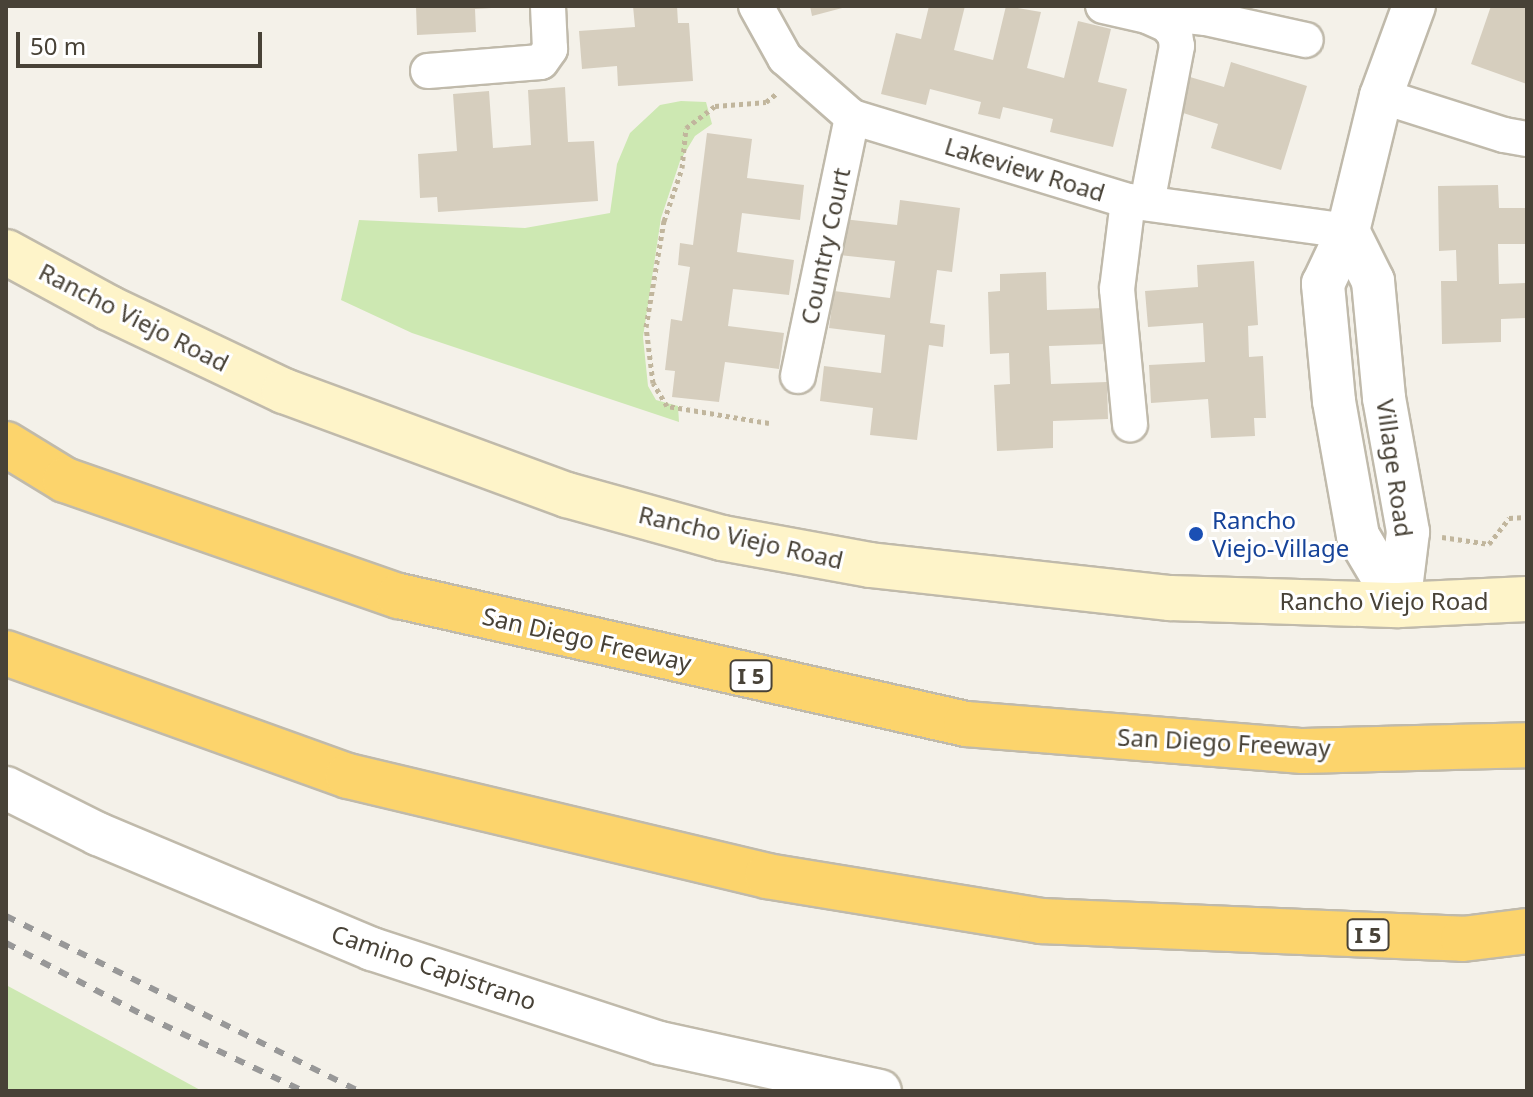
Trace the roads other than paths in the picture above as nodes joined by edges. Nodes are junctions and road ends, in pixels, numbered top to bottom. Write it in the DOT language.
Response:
graph roads {
  1 [pos="548,6"];
  2 [pos="756,6"];
  3 [pos="1103,6"];
  4 [pos="1414,6"];
  5 [pos="1167,25"];
  6 [pos="1306,40"];
  7 [pos="428,71"];
  8 [pos="1381,96"];
  9 [pos="852,117"];
  10 [pos="1527,139"];
  11 [pos="1137,202"];
  12 [pos="1348,231"];
  13 [pos="6,252"];
  14 [pos="798,376"];
  15 [pos="1130,424"];
  16 [pos="6,444"];
  17 [pos="1527,599"];
  18 [pos="1399,605"];
  19 [pos="6,653"];
  20 [pos="1527,745"];
  21 [pos="6,788"];
  22 [pos="1527,931"];
  23 [pos="880,1091"];
  1 -- 7 [label="street"];
  2 -- 9 [label="street, Lakeview Road"];
  3 -- 5 [label="street"];
  4 -- 8 [label="street, Village Road"];
  5 -- 6 [label="street"];
  5 -- 11 [label="street"];
  8 -- 10 [label="street"];
  8 -- 12 [label="street, Village Road"];
  9 -- 11 [label="street, Lakeview Road"];
  9 -- 14 [label="street, Country Court"];
  11 -- 12 [label="street, Lakeview Road"];
  11 -- 15 [label="street"];
  12 -- 18 [label="street, Village Road"];
  13 -- 18 [label="main road, Rancho Viejo Road"];
  16 -- 20 [label="highway, San Diego Freeway / I 5"];
  17 -- 18 [label="main road, Rancho Viejo Road"];
  19 -- 22 [label="highway, I 5"];
  21 -- 23 [label="street, Camino Capistrano"];
}
